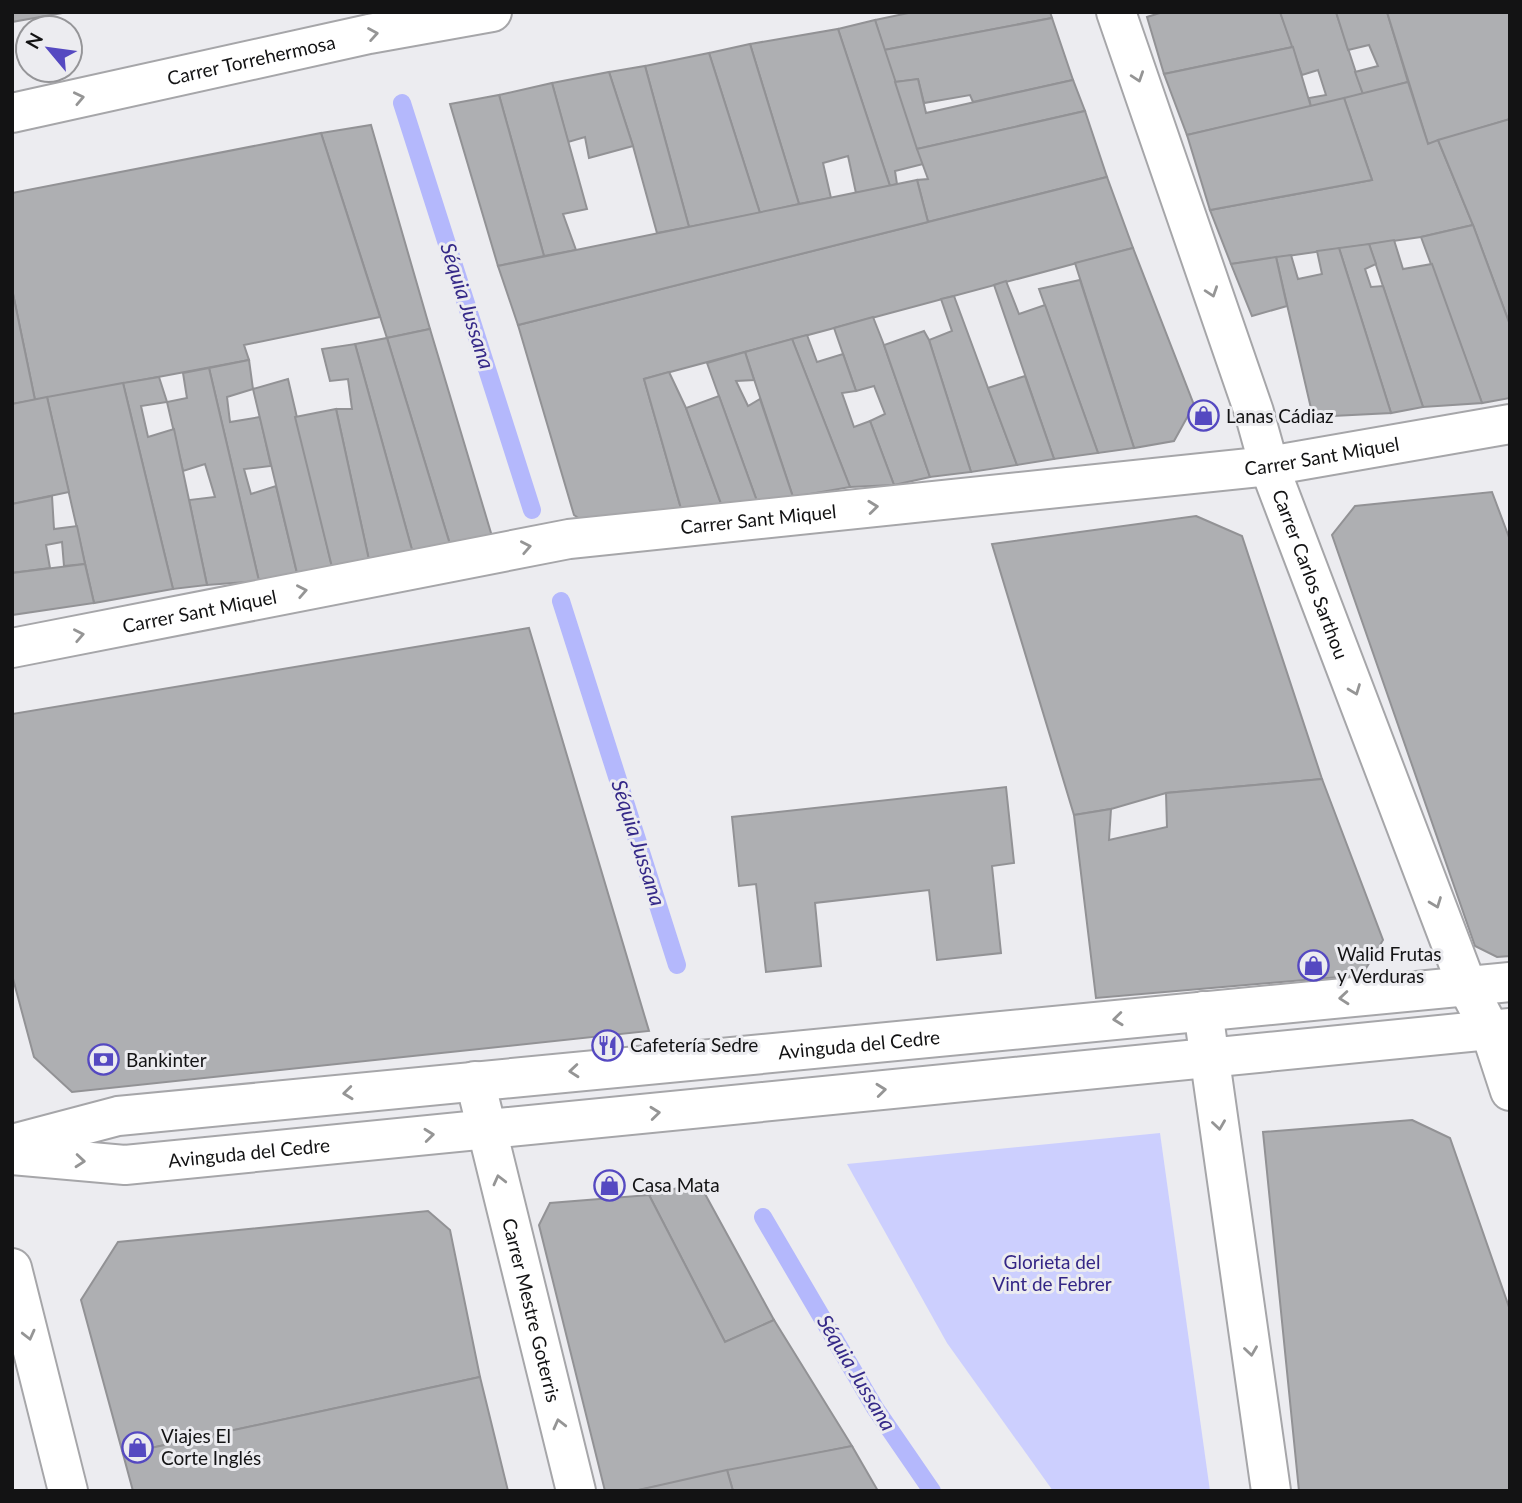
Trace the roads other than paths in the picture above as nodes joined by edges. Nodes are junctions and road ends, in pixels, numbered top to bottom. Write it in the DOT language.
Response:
graph roads {
  1 [pos="492,12"];
  2 [pos="1116,12"];
  3 [pos="12,113"];
  4 [pos="1510,424"];
  5 [pos="1269,466"];
  6 [pos="12,648"];
  7 [pos="1510,982"];
  8 [pos="1467,986"];
  9 [pos="1203,1011"];
  10 [pos="1500,1029"];
  11 [pos="1210,1058"];
  12 [pos="475,1081"];
  13 [pos="1510,1091"];
  14 [pos="486,1130"];
  15 [pos="12,1144"];
  16 [pos="12,1155"];
  17 [pos="12,1268"];
  18 [pos="68,1491"];
  19 [pos="576,1491"];
  20 [pos="1271,1491"];
  3 -- 1 [label="street, Carrer Torrehermosa, one-way"];
  2 -- 5 [label="street, Carrer Carlos Sarthou, one-way"];
  4 -- 5 [label="street, Carrer Sant Miquel"];
  6 -- 5 [label="street, Carrer Sant Miquel, one-way"];
  5 -- 8 [label="street, Carrer Carlos Sarthou, one-way"];
  7 -- 8 [label="street, Avinguda del Cedre"];
  8 -- 9 [label="street, Avinguda del Cedre, one-way"];
  8 -- 10 [label="street, Carrer Carlos Sarthou"];
  9 -- 11 [label="street"];
  9 -- 12 [label="street, Avinguda del Cedre, one-way"];
  10 -- 11 [label="street, Avinguda del Cedre"];
  10 -- 13 [label="street, Carrer Carlos Sarthou"];
  14 -- 11 [label="street, Avinguda del Cedre, one-way"];
  11 -- 20 [label="street, one-way"];
  12 -- 14 [label="street"];
  12 -- 15 [label="street, Avinguda del Cedre, one-way"];
  16 -- 14 [label="street, Avinguda del Cedre, one-way"];
  19 -- 14 [label="street, Carrer Mestre Goterris, one-way"];
  17 -- 18 [label="street, one-way"];
}
